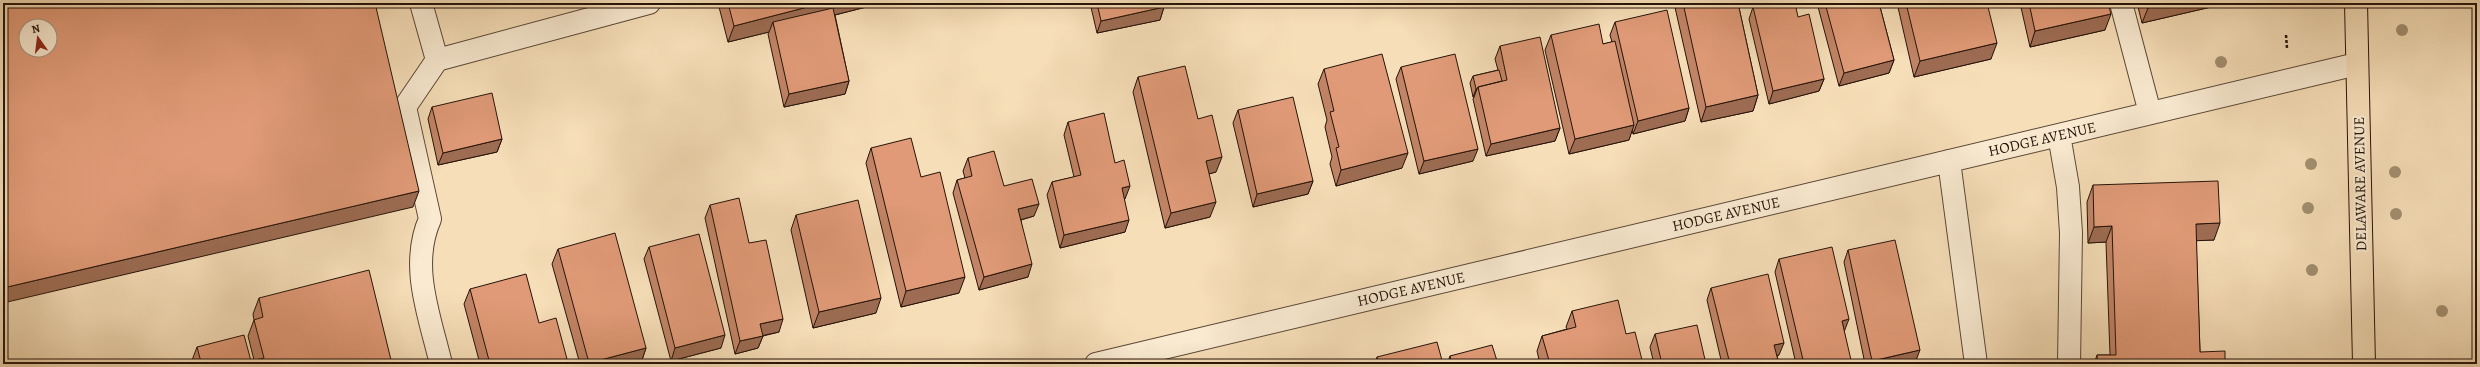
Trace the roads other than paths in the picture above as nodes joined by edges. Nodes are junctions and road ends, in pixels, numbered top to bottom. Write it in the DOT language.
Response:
graph roads {
  1 [pos="421,3"];
  2 [pos="649,3"];
  3 [pos="2121,3"];
  4 [pos="2356,3"];
  5 [pos="437,60"];
  6 [pos="2357,64"];
  7 [pos="2150,113"];
  8 [pos="2059,135"];
  9 [pos="1949,161"];
  10 [pos="441,364"];
  11 [pos="1096,364"];
  12 [pos="1976,364"];
  13 [pos="2069,364"];
  14 [pos="2364,364"];
  1 -- 5 [label="street"];
  2 -- 5 [label="street"];
  3 -- 7 [label="street"];
  4 -- 6 [label="main road, DELAWARE AVENUE"];
  5 -- 10 [label="street"];
  6 -- 7 [label="street, HODGE AVENUE"];
  6 -- 14 [label="main road, DELAWARE AVENUE"];
  7 -- 8 [label="street, HODGE AVENUE"];
  8 -- 9 [label="street, HODGE AVENUE"];
  8 -- 13 [label="street"];
  9 -- 11 [label="street, HODGE AVENUE"];
  9 -- 12 [label="street"];
}
